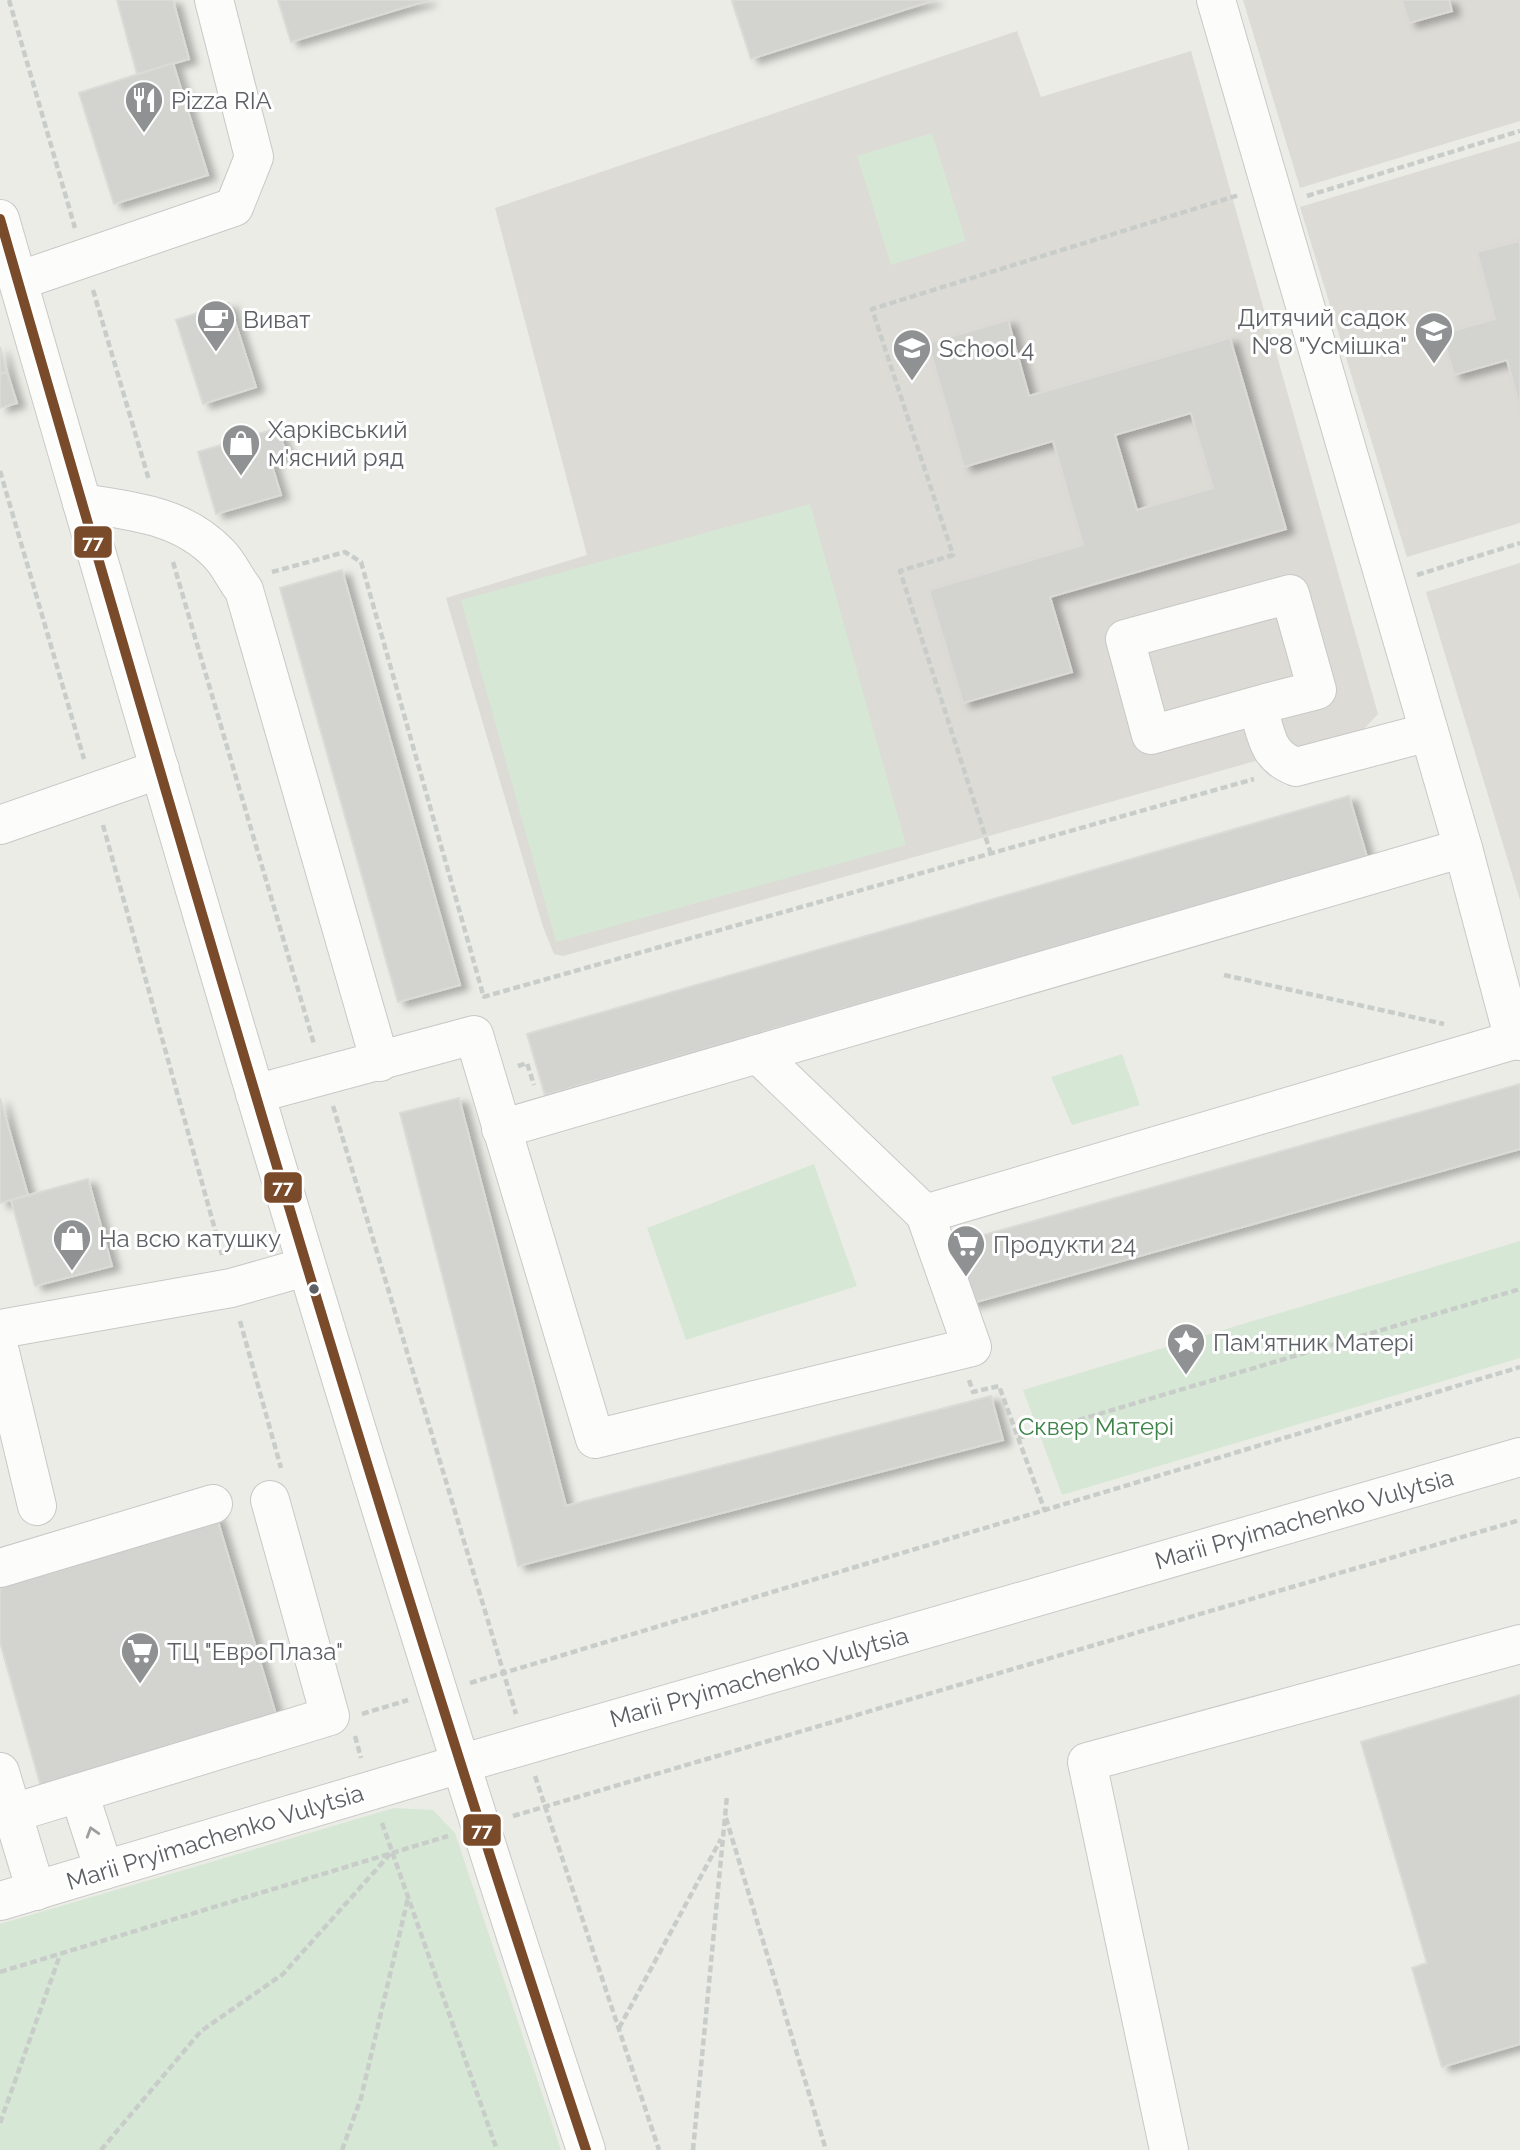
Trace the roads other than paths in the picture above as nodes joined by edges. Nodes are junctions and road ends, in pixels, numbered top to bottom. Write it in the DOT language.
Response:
graph roads {
  1 [pos="214,0"];
  2 [pos="1216,0"];
  3 [pos="0,219"];
  4 [pos="18,281"];
  5 [pos="82,503"];
  6 [pos="1257,709"];
  7 [pos="1429,732"];
  8 [pos="160,769"];
  9 [pos="0,825"];
  10 [pos="1463,848"];
  11 [pos="1517,1040"];
  12 [pos="758,1054"];
  13 [pos="380,1062"];
  14 [pos="255,1094"];
  15 [pos="501,1129"];
  16 [pos="925,1214"];
  17 [pos="305,1267"];
  18 [pos="0,1329"];
  19 [pos="0,1352"];
  20 [pos="1520,1457"];
  21 [pos="276,1488"];
  22 [pos="213,1504"];
  23 [pos="37,1506"];
  24 [pos="0,1568"];
  25 [pos="1520,1644"];
  26 [pos="460,1764"];
  27 [pos="0,1772"];
  28 [pos="79,1793"];
  29 [pos="6,1816"];
  30 [pos="103,1870"];
  31 [pos="36,1891"];
  32 [pos="0,1902"];
  33 [pos="586,2150"];
  34 [pos="1169,2150"];
  1 -- 4 [label="street"];
  2 -- 7 [label="street"];
  3 -- 4 [label="street"];
  4 -- 5 [label="street"];
  5 -- 8 [label="street"];
  5 -- 13 [label="street"];
  6 -- 6 [label="street"];
  6 -- 7 [label="street"];
  7 -- 10 [label="street"];
  8 -- 9 [label="street"];
  8 -- 14 [label="street"];
  10 -- 11 [label="street"];
  10 -- 12 [label="street"];
  11 -- 16 [label="street"];
  12 -- 15 [label="street"];
  12 -- 16 [label="street"];
  13 -- 14 [label="street"];
  13 -- 15 [label="street"];
  14 -- 17 [label="street"];
  15 -- 16 [label="street"];
  17 -- 18 [label="street"];
  17 -- 26 [label="street"];
  19 -- 23 [label="street"];
  20 -- 26 [label="street, Marii Pryimachenko Vulytsia"];
  21 -- 28 [label="street"];
  22 -- 24 [label="street"];
  25 -- 34 [label="street"];
  26 -- 30 [label="street, Marii Pryimachenko Vulytsia"];
  26 -- 33 [label="street"];
  27 -- 29 [label="street"];
  28 -- 29 [label="street"];
  30 -- 28 [label="street, one-way"];
  29 -- 31 [label="street"];
  30 -- 31 [label="street, Marii Pryimachenko Vulytsia"];
  31 -- 32 [label="street, Marii Pryimachenko Vulytsia"];
}
